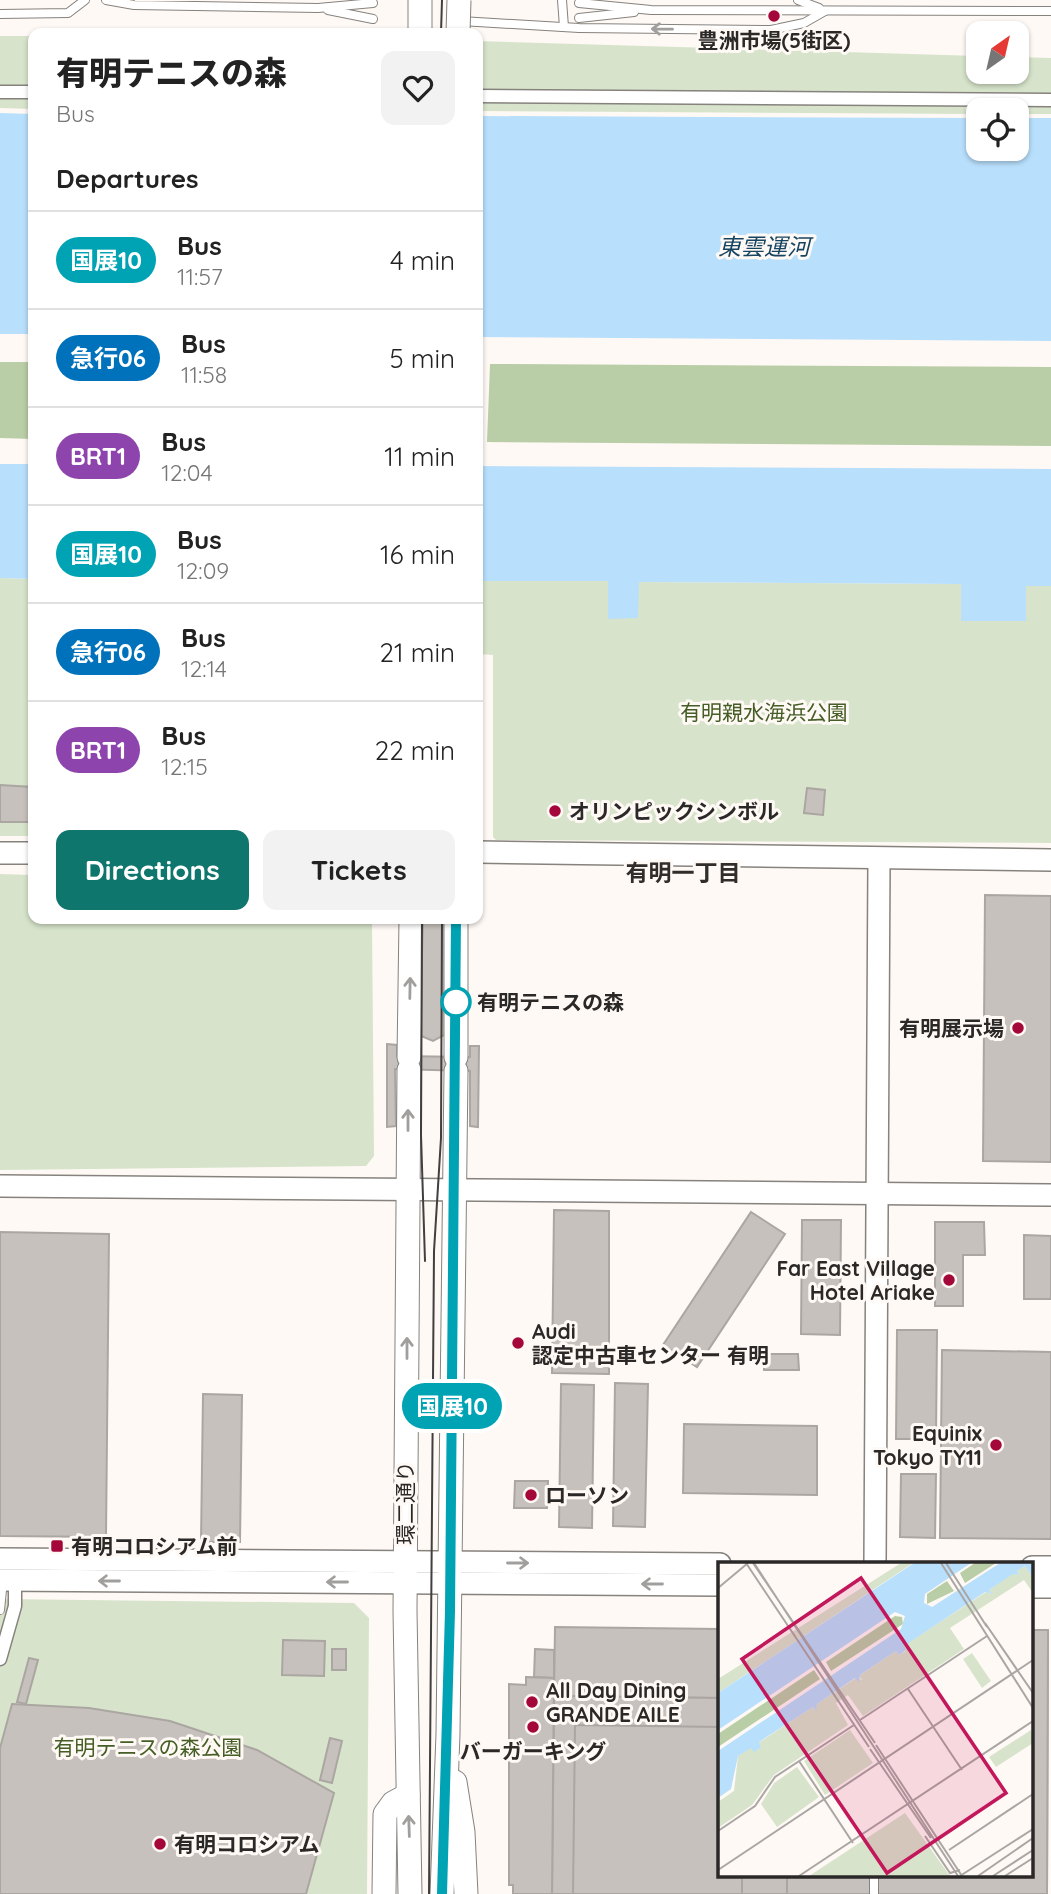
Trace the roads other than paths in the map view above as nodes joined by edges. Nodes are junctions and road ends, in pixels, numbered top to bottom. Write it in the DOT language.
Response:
graph roads {
  1 [pos="85,0"];
  2 [pos="106,0"];
  3 [pos="420,0"];
  4 [pos="562,0"];
  5 [pos="798,0"];
  6 [pos="373,3"];
  7 [pos="579,3"];
  8 [pos="318,8"];
  9 [pos="650,10"];
  10 [pos="1051,10"];
  11 [pos="825,11"];
  12 [pos="0,14"];
  13 [pos="458,18"];
  14 [pos="579,18"];
  15 [pos="373,19"];
  16 [pos="564,27"];
  17 [pos="421,28"];
  18 [pos="0,92"];
  19 [pos="28,92"];
  20 [pos="483,96"];
  21 [pos="1051,100"];
  22 [pos="483,852"];
  23 [pos="0,853"];
  24 [pos="28,853"];
  25 [pos="879,860"];
  26 [pos="1051,860"];
  27 [pos="411,924"];
  28 [pos="456,924"];
  29 [pos="0,1186"];
  30 [pos="408,1188"];
  31 [pos="455,1189"];
  32 [pos="876,1194"];
  33 [pos="1051,1195"];
  34 [pos="0,1559"];
  35 [pos="875,1562"];
  36 [pos="718,1564"];
  37 [pos="450,1572"];
  38 [pos="405,1573"];
  39 [pos="6,1583"];
  40 [pos="718,1585"];
  41 [pos="0,1610"];
  42 [pos="0,1659"];
  43 [pos="448,1734"];
  44 [pos="408,1794"];
  45 [pos="874,1876"];
  46 [pos="384,1894"];
  47 [pos="410,1894"];
  48 [pos="442,1894"];
  49 [pos="466,1894"];
  50 [pos="874,1894"];
  1 -- 12 [label="lane"];
  2 -- 8 [label="lane"];
  3 -- 17 [label="main road, bridge"];
  4 -- 16 [label="lane"];
  5 -- 11 [label="lane"];
  6 -- 8 [label="lane"];
  7 -- 9 [label="lane"];
  8 -- 15 [label="lane"];
  9 -- 11 [label="lane"];
  9 -- 14 [label="lane"];
  10 -- 11 [label="lane"];
  11 -- 16 [label="lane, one-way"];
  13 -- 16 [label="lane"];
  18 -- 19 [label="street"];
  20 -- 21 [label="street"];
  22 -- 25 [label="street"];
  23 -- 24 [label="street"];
  25 -- 26 [label="street"];
  25 -- 32 [label="street"];
  30 -- 27 [label="main road, 環二通り, one-way"];
  28 -- 31 [label="main road"];
  29 -- 30 [label="street"];
  30 -- 31 [label="street"];
  38 -- 30 [label="main road, 環二通り, one-way"];
  31 -- 32 [label="street"];
  31 -- 37 [label="main road"];
  32 -- 33 [label="street"];
  32 -- 35 [label="street"];
  34 -- 38 [label="street"];
  37 -- 36 [label="street, one-way"];
  37 -- 38 [label="street"];
  40 -- 37 [label="street, one-way"];
  37 -- 43 [label="main road"];
  38 -- 39 [label="street, one-way"];
  38 -- 44 [label="main road, 環二通り"];
  39 -- 41 [label="lane"];
  39 -- 42 [label="street"];
  43 -- 48 [label="main road"];
  43 -- 49 [label="main road"];
  44 -- 46 [label="main road"];
  47 -- 44 [label="main road, 環二通り, one-way"];
  45 -- 50 [label="lane"];
}
